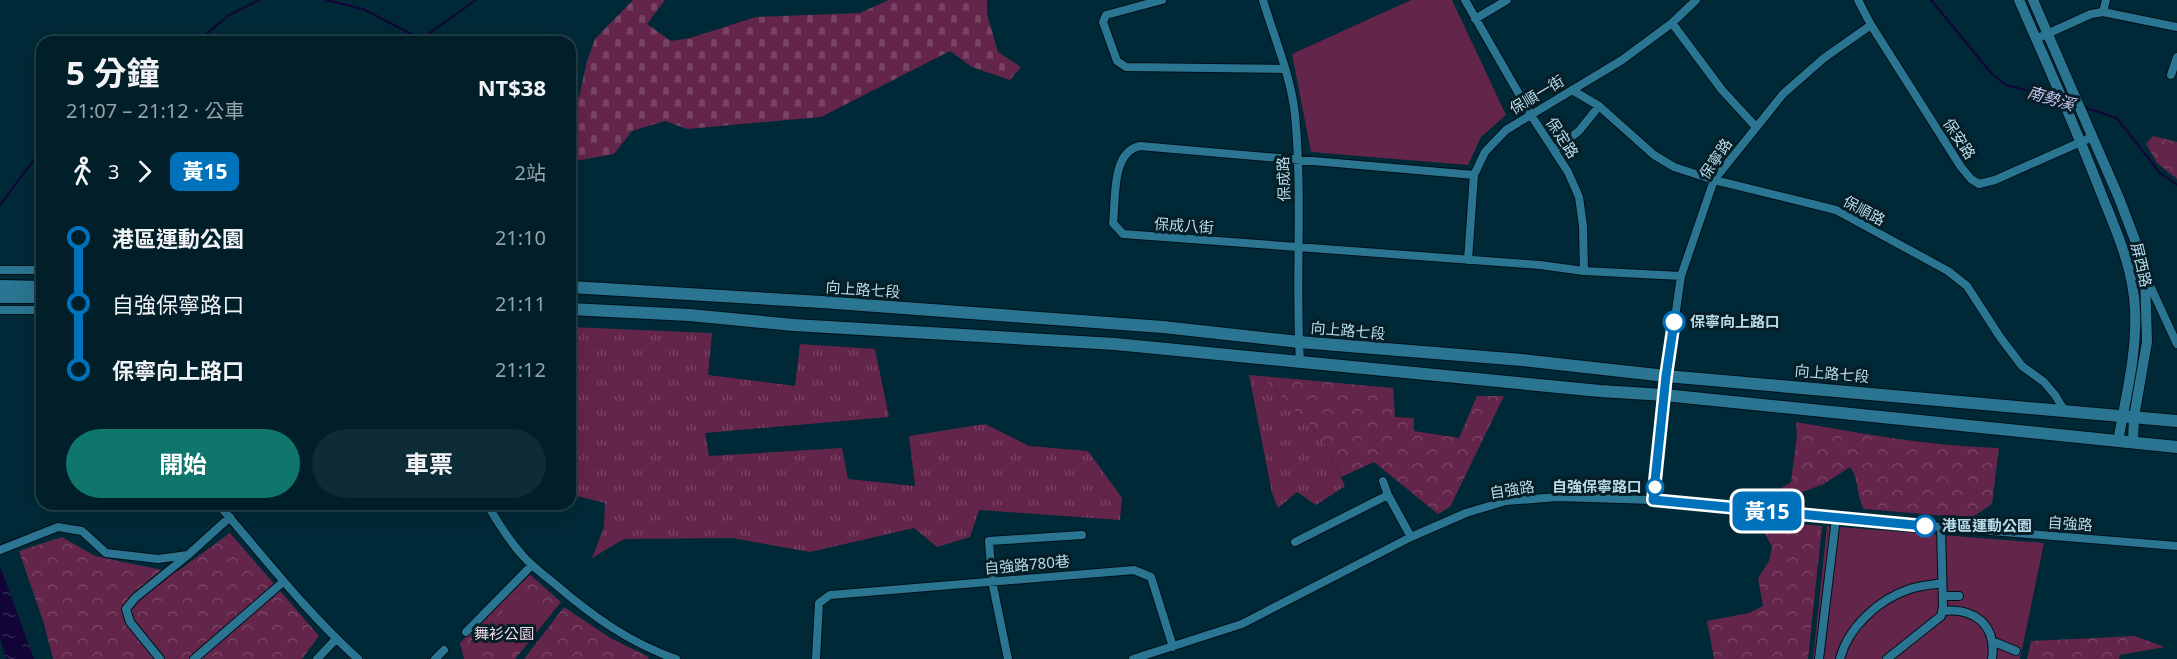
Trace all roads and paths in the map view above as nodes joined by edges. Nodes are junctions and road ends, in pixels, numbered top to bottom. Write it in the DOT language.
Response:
graph roads {
  1 [pos="1162,0"];
  2 [pos="1263,0"];
  3 [pos="1465,0"];
  4 [pos="1508,0"];
  5 [pos="1696,0"];
  6 [pos="1858,0"];
  7 [pos="2019,0"];
  8 [pos="2033,0"];
  9 [pos="2106,0"];
  10 [pos="2103,12"];
  11 [pos="1475,19"];
  12 [pos="1672,23"];
  13 [pos="1871,25"];
  14 [pos="2177,27"];
  15 [pos="2049,34"];
  16 [pos="2036,39"];
  17 [pos="2177,57"];
  18 [pos="1284,69"];
  19 [pos="2171,75"];
  20 [pos="1572,90"];
  21 [pos="1599,106"];
  22 [pos="1531,115"];
  23 [pos="1756,127"];
  24 [pos="2092,137"];
  25 [pos="2081,143"];
  26 [pos="1554,150"];
  27 [pos="1297,159"];
  28 [pos="1474,175"];
  29 [pos="1714,180"];
  30 [pos="1299,248"];
  31 [pos="1468,260"];
  32 [pos="0,270"];
  33 [pos="36,270"];
  34 [pos="1584,271"];
  35 [pos="1681,276"];
  36 [pos="2145,276"];
  37 [pos="0,286"];
  38 [pos="36,287"];
  39 [pos="576,287"];
  40 [pos="0,297"];
  41 [pos="36,297"];
  42 [pos="0,309"];
  43 [pos="576,309"];
  44 [pos="36,310"];
  45 [pos="1299,342"];
  46 [pos="2177,344"];
  47 [pos="1300,362"];
  48 [pos="1666,376"];
  49 [pos="1664,395"];
  50 [pos="2064,410"];
  51 [pos="2128,417"];
  52 [pos="2177,421"];
  53 [pos="2118,442"];
  54 [pos="2133,443"];
  55 [pos="2177,447"];
  56 [pos="1383,481"];
  57 [pos="1388,495"];
  58 [pos="224,510"];
  59 [pos="491,510"];
  60 [pos="230,517"];
  61 [pos="1836,518"];
  62 [pos="1941,527"];
  63 [pos="1082,535"];
  64 [pos="1411,537"];
  65 [pos="1295,542"];
  66 [pos="2177,546"];
  67 [pos="1,549"];
  68 [pos="188,555"];
  69 [pos="532,565"];
  70 [pos="992,581"];
  71 [pos="283,582"];
  72 [pos="1942,583"];
  73 [pos="1943,596"];
  74 [pos="1959,596"];
  75 [pos="1942,611"];
  76 [pos="466,632"];
  77 [pos="336,639"];
  78 [pos="1992,641"];
  79 [pos="1173,647"];
  80 [pos="444,650"];
  81 [pos="2016,651"];
  82 [pos="658,656"];
  83 [pos="160,659"];
  84 [pos="194,659"];
  85 [pos="317,659"];
  86 [pos="358,659"];
  87 [pos="435,659"];
  88 [pos="676,659"];
  89 [pos="816,659"];
  90 [pos="1008,659"];
  91 [pos="1133,659"];
  92 [pos="1819,659"];
  93 [pos="1840,659"];
  94 [pos="1887,659"];
  95 [pos="1992,659"];
  1 -- 18 [label="street"];
  2 -- 18 [label="street, 保成路"];
  3 -- 11 [label="street, 保定路"];
  4 -- 11 [label="street"];
  5 -- 12 [label="street, 保順一街"];
  6 -- 13 [label="street, 保安路"];
  7 -- 16 [label="street"];
  8 -- 15 [label="street"];
  9 -- 10 [label="street"];
  10 -- 14 [label="street"];
  10 -- 15 [label="street"];
  11 -- 22 [label="street, 保定路"];
  12 -- 20 [label="street, 保順一街"];
  12 -- 23 [label="street"];
  13 -- 23 [label="street, 保寧路"];
  13 -- 25 [label="street, 保安路"];
  15 -- 16 [label="street"];
  15 -- 24 [label="street, 屏西路"];
  16 -- 25 [label="street, 屏西路"];
  17 -- 19 [label="street"];
  18 -- 27 [label="street, 保成路"];
  20 -- 21 [label="street, 保順路"];
  20 -- 22 [label="street, 保順一街"];
  21 -- 26 [label="street"];
  21 -- 29 [label="street, 保順路"];
  22 -- 26 [label="street, 保定路"];
  22 -- 28 [label="street, 保順一街"];
  23 -- 29 [label="street, 保寧路"];
  24 -- 25 [label="street, 保安路"];
  24 -- 36 [label="street, 屏西路"];
  25 -- 51 [label="street, 屏西路"];
  26 -- 34 [label="street, 保定路"];
  27 -- 28 [label="street, 保成八街"];
  27 -- 30 [label="street, 保成路"];
  27 -- 30 [label="street, 保成八街"];
  28 -- 31 [label="street, 保順一街"];
  29 -- 35 [label="street, 保寧路"];
  29 -- 50 [label="street, 保順路"];
  30 -- 31 [label="street, 保成八街"];
  30 -- 45 [label="street, 保成路"];
  31 -- 34 [label="street, 保成八街"];
  32 -- 33 [label="street"];
  34 -- 35 [label="street, 保成八街"];
  35 -- 48 [label="street, 保寧路"];
  36 -- 46 [label="street, 屏西路"];
  36 -- 51 [label="street, 屏西路"];
  37 -- 38 [label="main road"];
  39 -- 45 [label="main road, 向上路七段"];
  40 -- 41 [label="main road"];
  42 -- 44 [label="street"];
  43 -- 47 [label="main road"];
  45 -- 47 [label="street, 保成路"];
  45 -- 48 [label="main road, 向上路七段"];
  47 -- 49 [label="main road"];
  48 -- 49 [label="street, 保寧路"];
  48 -- 50 [label="main road, 向上路七段"];
  49 -- 53 [label="main road"];
  50 -- 51 [label="main road, 向上路七段"];
  51 -- 52 [label="main road, 向上路七段"];
  51 -- 53 [label="street, 屏西路"];
  51 -- 54 [label="street, 屏西路"];
  53 -- 54 [label="main road"];
  54 -- 55 [label="main road"];
  56 -- 57 [label="street"];
  57 -- 64 [label="street"];
  57 -- 65 [label="street"];
  58 -- 60 [label="street"];
  59 -- 69 [label="street"];
  60 -- 68 [label="street"];
  60 -- 71 [label="street"];
  61 -- 62 [label="street, 自強路"];
  61 -- 64 [label="street, 自強路"];
  61 -- 92 [label="street"];
  62 -- 66 [label="street, 自強路"];
  62 -- 72 [label="street"];
  63 -- 70 [label="street"];
  64 -- 79 [label="street, 自強路"];
  67 -- 68 [label="street"];
  68 -- 83 [label="street"];
  69 -- 76 [label="street"];
  69 -- 82 [label="street"];
  70 -- 79 [label="street, 自強路780巷"];
  70 -- 89 [label="street, 自強路780巷"];
  70 -- 90 [label="street"];
  71 -- 77 [label="street"];
  71 -- 84 [label="street"];
  72 -- 73 [label="street"];
  72 -- 93 [label="street"];
  73 -- 74 [label="street"];
  73 -- 75 [label="street"];
  75 -- 78 [label="street"];
  75 -- 94 [label="street"];
  77 -- 85 [label="street"];
  77 -- 86 [label="street"];
  78 -- 81 [label="street"];
  78 -- 95 [label="street"];
  79 -- 91 [label="street, 自強路"];
  80 -- 87 [label="street"];
  82 -- 88 [label="street"];
}
